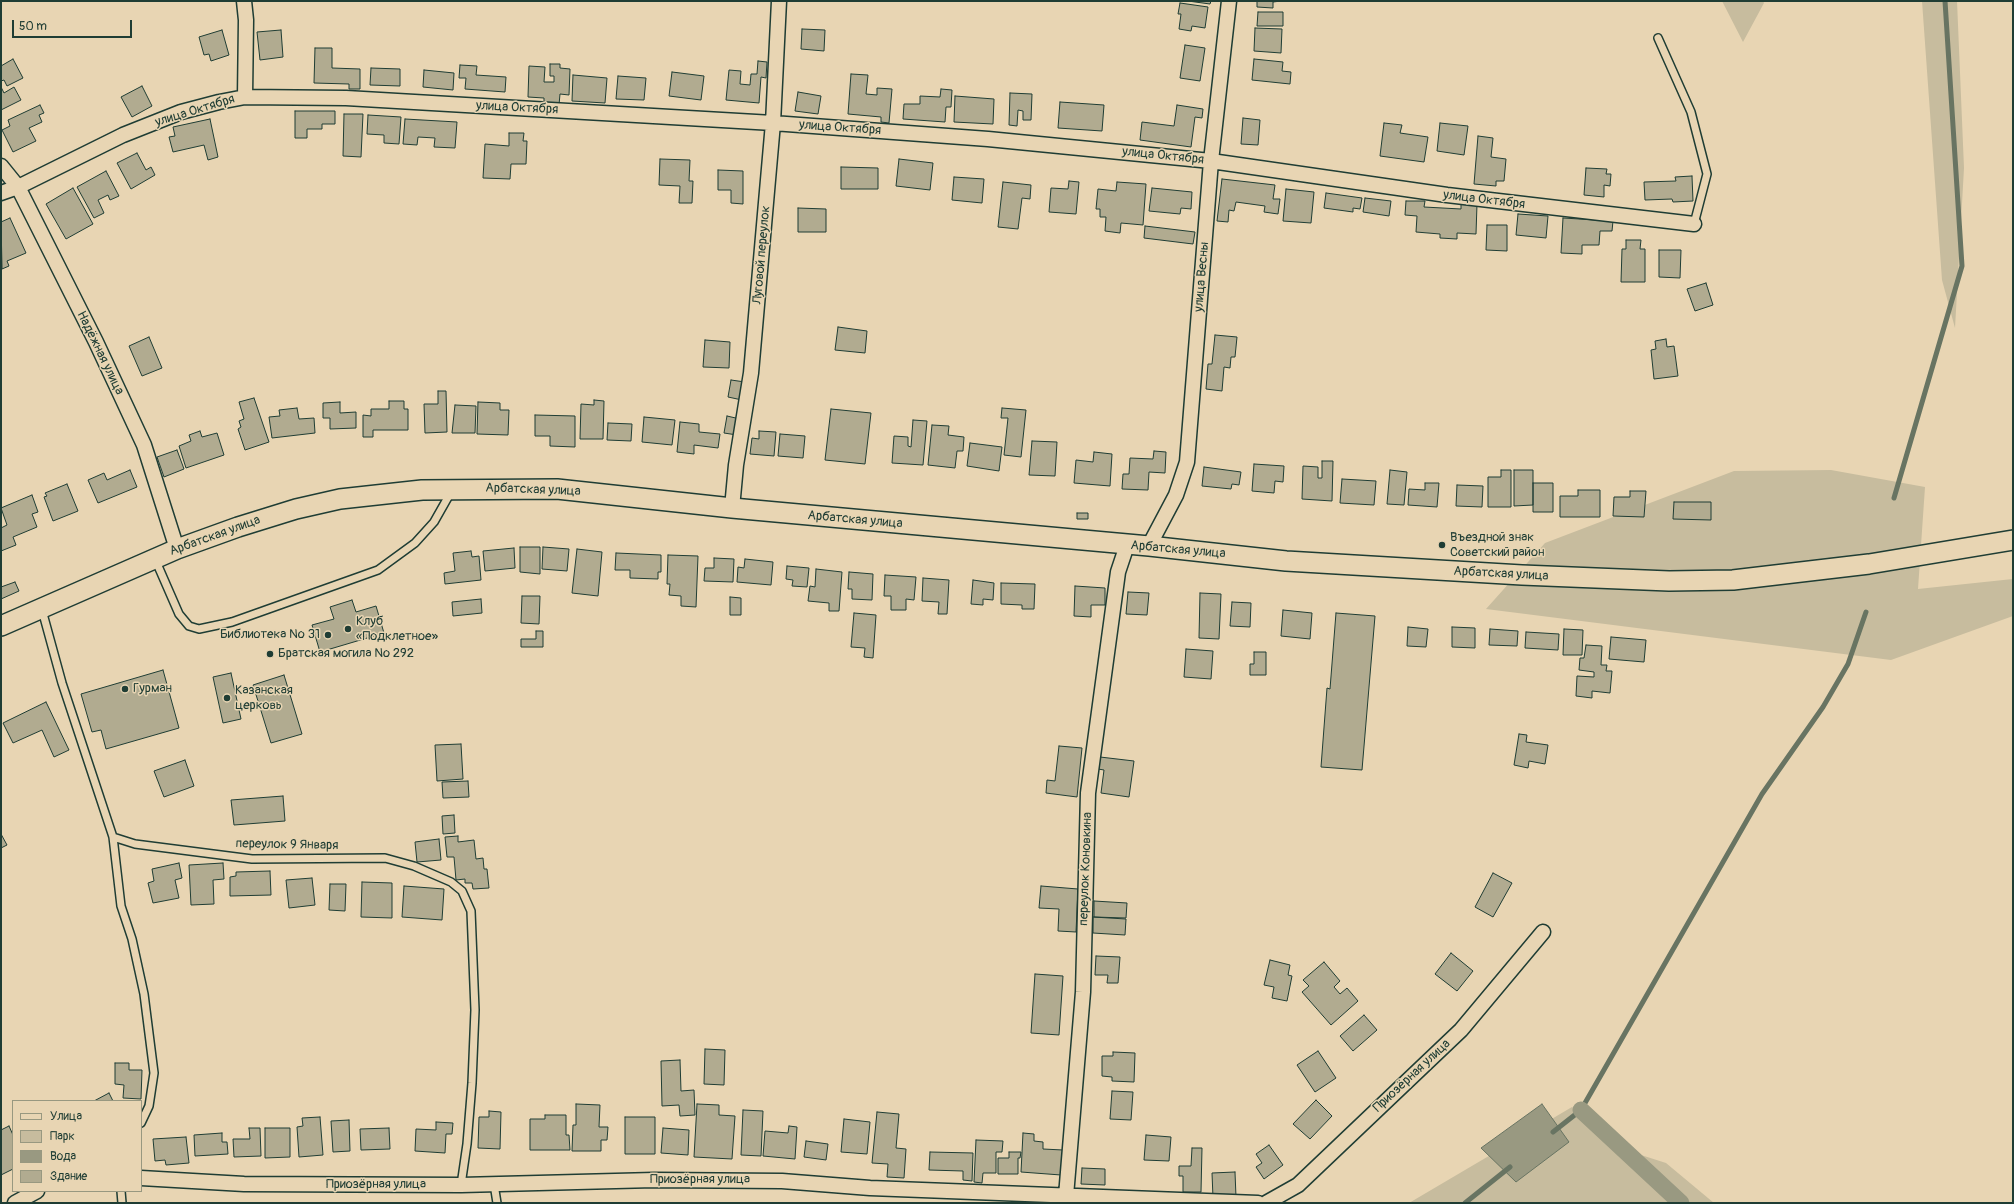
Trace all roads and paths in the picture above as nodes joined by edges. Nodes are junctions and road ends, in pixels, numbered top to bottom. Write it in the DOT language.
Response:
graph roads {
  1 [pos="244,1"];
  2 [pos="779,1"];
  3 [pos="1229,1"];
  4 [pos="1658,38"];
  5 [pos="245,97"];
  6 [pos="773,123"];
  7 [pos="1211,161"];
  8 [pos="1,166"];
  9 [pos="18,187"];
  10 [pos="1,193"];
  11 [pos="1694,224"];
  12 [pos="453,489"];
  13 [pos="732,508"];
  14 [pos="2013,540"];
  15 [pos="1127,545"];
  16 [pos="1150,546"];
  17 [pos="177,549"];
  18 [pos="155,559"];
  19 [pos="41,608"];
  20 [pos="1,626"];
  21 [pos="113,837"];
  22 [pos="1543,932"];
  23 [pos="142,1121"];
  24 [pos="142,1178"];
  25 [pos="494,1184"];
  26 [pos="461,1185"];
  27 [pos="35,1192"];
  28 [pos="121,1192"];
  29 [pos="1066,1196"];
  30 [pos="15,1203"];
  31 [pos="122,1203"];
  32 [pos="497,1203"];
  33 [pos="1258,1203"];
  34 [pos="1266,1203"];
  1 -- 5 [label="street"];
  2 -- 6 [label="street, Луговой переулок"];
  3 -- 7 [label="street, улица Весны"];
  4 -- 11 [label="lane"];
  5 -- 6 [label="street, улица Октября"];
  5 -- 9 [label="street, улица Октября"];
  6 -- 7 [label="street, улица Октября"];
  6 -- 13 [label="street, Луговой переулок"];
  7 -- 11 [label="street, улица Октября"];
  7 -- 16 [label="street, улица Весны"];
  8 -- 9 [label="street, Надёжная улица"];
  9 -- 10 [label="street, улица Октября"];
  9 -- 17 [label="street, Надёжная улица"];
  12 -- 13 [label="main road, Арбатская улица"];
  12 -- 17 [label="main road, Арбатская улица"];
  12 -- 18 [label="lane"];
  13 -- 15 [label="main road, Арбатская улица"];
  14 -- 16 [label="main road, Арбатская улица"];
  15 -- 16 [label="main road, Арбатская улица"];
  15 -- 29 [label="street, переулок Коновкина"];
  17 -- 18 [label="main road, Арбатская улица"];
  18 -- 19 [label="main road, Арбатская улица"];
  19 -- 20 [label="main road, Арбатская улица"];
  19 -- 21 [label="lane"];
  21 -- 23 [label="lane"];
  21 -- 26 [label="lane, переулок 9 Января"];
  22 -- 34 [label="street, Приозёрная улица"];
  24 -- 26 [label="street, Приозёрная улица"];
  25 -- 26 [label="street, Приозёрная улица"];
  25 -- 29 [label="street, Приозёрная улица"];
  25 -- 32 [label="lane"];
  27 -- 30 [label="street"];
  28 -- 31 [label="lane"];
  29 -- 33 [label="street, Приозёрная улица"];
}
